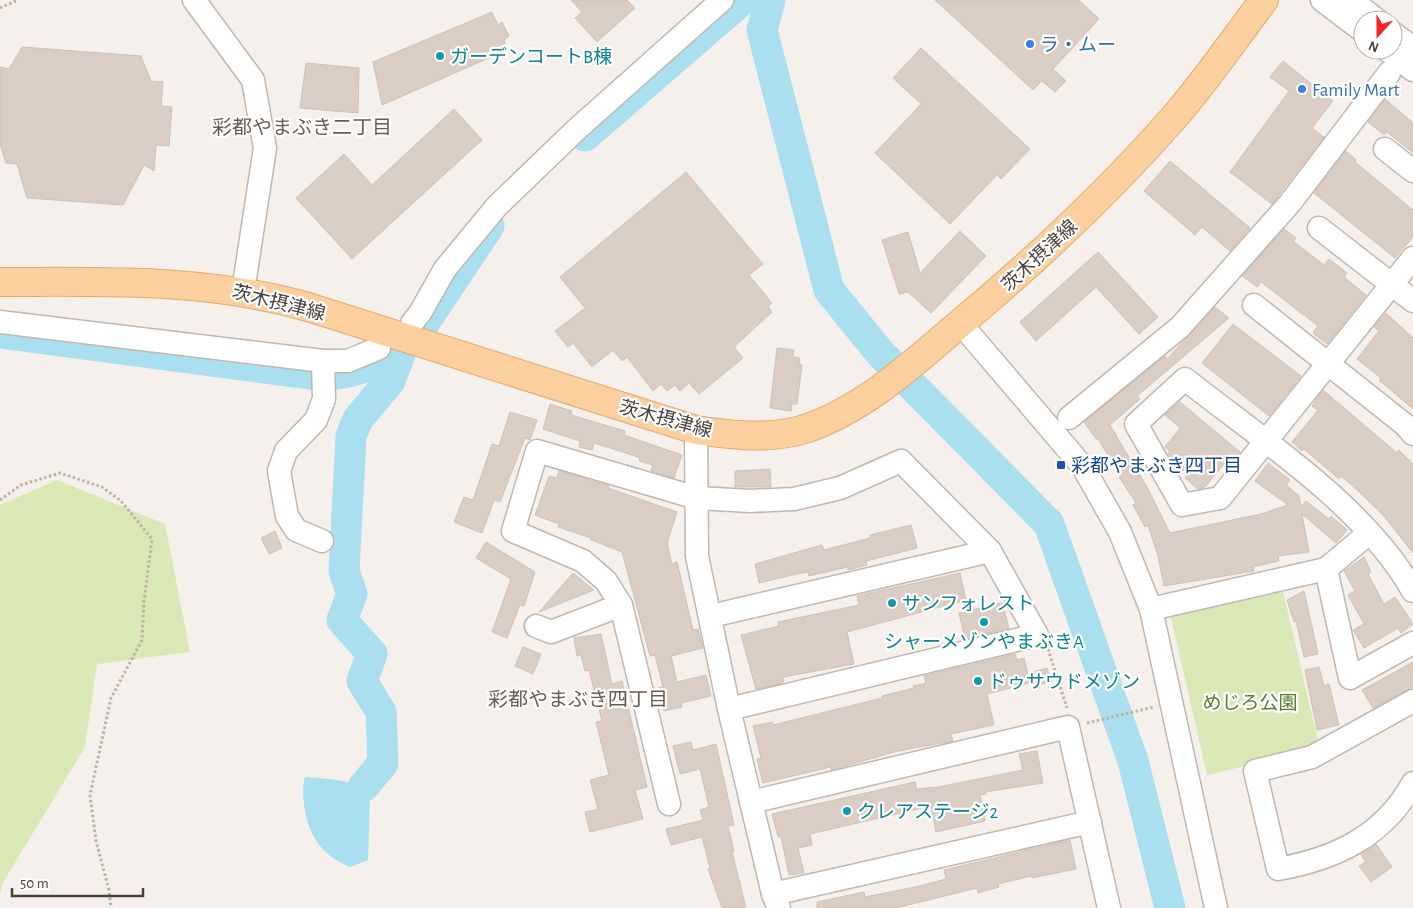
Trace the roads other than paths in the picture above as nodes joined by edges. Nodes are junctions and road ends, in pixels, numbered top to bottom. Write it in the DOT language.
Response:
graph roads {
  1 [pos="194,0"];
  2 [pos="722,0"];
  3 [pos="1264,0"];
  4 [pos="1322,0"];
  5 [pos="1352,0"];
  6 [pos="1364,10"];
  7 [pos="1353,23"];
  8 [pos="1403,40"];
  9 [pos="1413,48"];
  10 [pos="1400,60"];
  11 [pos="1413,70"];
  12 [pos="1388,74"];
  13 [pos="1385,149"];
  14 [pos="1413,171"];
  15 [pos="1319,228"];
  16 [pos="1413,258"];
  17 [pos="0,282"];
  18 [pos="1392,284"];
  19 [pos="243,291"];
  20 [pos="1413,302"];
  21 [pos="1254,305"];
  22 [pos="0,322"];
  23 [pos="412,323"];
  24 [pos="960,324"];
  25 [pos="379,348"];
  26 [pos="324,363"];
  27 [pos="1328,364"];
  28 [pos="1069,418"];
  29 [pos="696,430"];
  30 [pos="1413,434"];
  31 [pos="1265,442"];
  32 [pos="697,498"];
  33 [pos="1369,533"];
  34 [pos="322,541"];
  35 [pos="990,551"];
  36 [pos="1326,569"];
  37 [pos="1413,591"];
  38 [pos="621,605"];
  39 [pos="1150,610"];
  40 [pos="711,616"];
  41 [pos="536,626"];
  42 [pos="1413,642"];
  43 [pos="1413,701"];
  44 [pos="729,709"];
  45 [pos="1413,783"];
  46 [pos="751,802"];
  47 [pos="669,804"];
  48 [pos="1090,822"];
  49 [pos="776,901"];
  50 [pos="1109,908"];
  51 [pos="1216,908"];
  1 -- 19 [label="street"];
  2 -- 23 [label="street"];
  3 -- 24 [label="main road, 茨木摂津線"];
  4 -- 7 [label="street"];
  5 -- 6 [label="street"];
  8 -- 9 [label="street"];
  10 -- 11 [label="street"];
  12 -- 28 [label="street"];
  13 -- 14 [label="street"];
  15 -- 18 [label="street"];
  16 -- 18 [label="street"];
  17 -- 19 [label="main road, 茨木摂津線"];
  18 -- 20 [label="street"];
  18 -- 27 [label="street"];
  19 -- 29 [label="main road, 茨木摂津線"];
  21 -- 27 [label="street"];
  22 -- 26 [label="street"];
  24 -- 29 [label="main road, 茨木摂津線"];
  24 -- 39 [label="street"];
  25 -- 26 [label="street"];
  26 -- 34 [label="street"];
  27 -- 30 [label="street"];
  27 -- 31 [label="street"];
  29 -- 32 [label="street"];
  31 -- 31 [label="street"];
  31 -- 33 [label="street"];
  32 -- 35 [label="street"];
  32 -- 38 [label="street"];
  32 -- 40 [label="street"];
  33 -- 36 [label="street"];
  33 -- 37 [label="street"];
  35 -- 40 [label="street"];
  35 -- 44 [label="street"];
  36 -- 39 [label="street"];
  36 -- 42 [label="street"];
  38 -- 41 [label="street"];
  38 -- 47 [label="street"];
  39 -- 51 [label="street"];
  40 -- 44 [label="street"];
  43 -- 45 [label="street"];
  44 -- 46 [label="street"];
  46 -- 48 [label="street"];
  46 -- 49 [label="street"];
  48 -- 49 [label="street"];
  48 -- 50 [label="street"];
}
